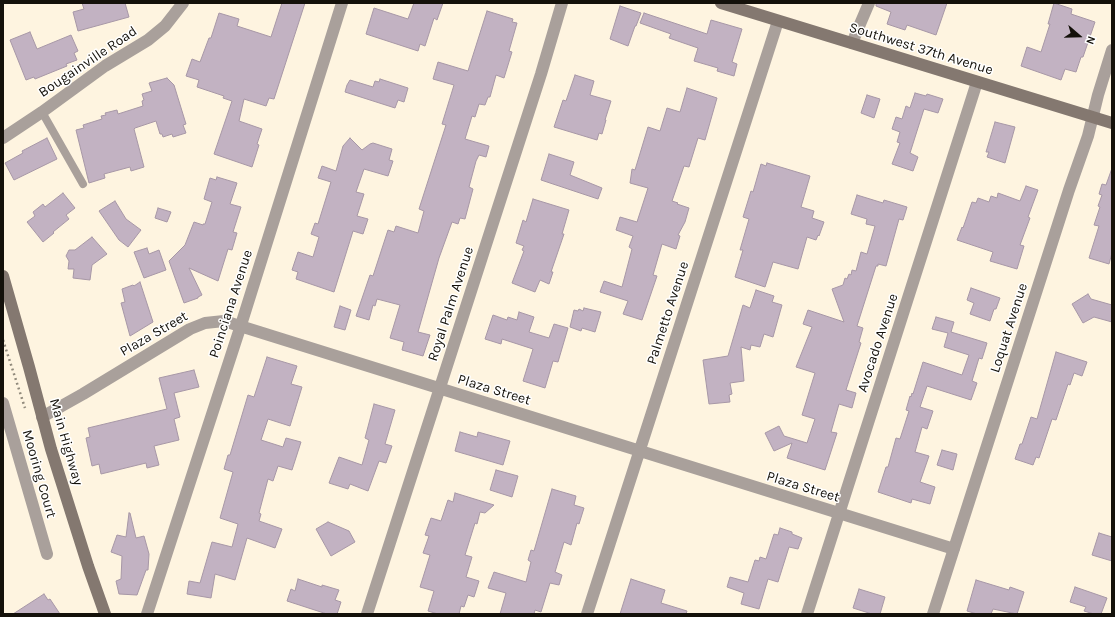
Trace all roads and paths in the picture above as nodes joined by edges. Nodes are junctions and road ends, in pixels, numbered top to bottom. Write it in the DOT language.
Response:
graph roads {
  1 [pos="183,3"];
  2 [pos="342,3"];
  3 [pos="562,3"];
  4 [pos="721,3"];
  5 [pos="869,3"];
  6 [pos="778,21"];
  7 [pos="852,43"];
  8 [pos="1112,50"];
  9 [pos="977,82"];
  10 [pos="42,112"];
  11 [pos="1093,117"];
  12 [pos="1112,123"];
  13 [pos="3,138"];
  14 [pos="83,184"];
  15 [pos="3,276"];
  16 [pos="6,295"];
  17 [pos="241,325"];
  18 [pos="439,388"];
  19 [pos="3,403"];
  20 [pos="42,417"];
  21 [pos="639,451"];
  22 [pos="839,514"];
  23 [pos="954,549"];
  24 [pos="47,554"];
  25 [pos="105,614"];
  26 [pos="147,614"];
  27 [pos="367,614"];
  28 [pos="587,614"];
  29 [pos="807,614"];
  30 [pos="933,614"];
  1 -- 10 [label="street, Bougainville Road"];
  2 -- 17 [label="street, Poinciana Avenue"];
  3 -- 18 [label="street, Royal Palm Avenue"];
  4 -- 6 [label="main road, Southwest 37th Avenue"];
  5 -- 7 [label="street"];
  6 -- 7 [label="main road, Southwest 37th Avenue"];
  6 -- 21 [label="street, Palmetto Avenue"];
  7 -- 9 [label="main road, Southwest 37th Avenue"];
  8 -- 11 [label="street, Loquat Avenue"];
  9 -- 11 [label="main road, Southwest 37th Avenue"];
  9 -- 22 [label="street, Avocado Avenue"];
  10 -- 13 [label="street, Bougainville Road"];
  10 -- 14 [label="lane"];
  11 -- 12 [label="main road, Southwest 37th Avenue"];
  11 -- 23 [label="street, Loquat Avenue"];
  15 -- 16 [label="main road, Main Highway"];
  16 -- 20 [label="main road, Main Highway"];
  17 -- 18 [label="street, Plaza Street"];
  17 -- 20 [label="street, Plaza Street"];
  17 -- 26 [label="street, Poinciana Avenue"];
  18 -- 21 [label="street, Plaza Street"];
  18 -- 27 [label="street, Royal Palm Avenue"];
  19 -- 24 [label="street, Mooring Court"];
  20 -- 25 [label="main road, Main Highway"];
  21 -- 22 [label="street, Plaza Street"];
  21 -- 28 [label="street, Palmetto Avenue"];
  22 -- 23 [label="street, Plaza Street"];
  22 -- 29 [label="street, Avocado Avenue"];
  23 -- 30 [label="street, Loquat Avenue"];
}
